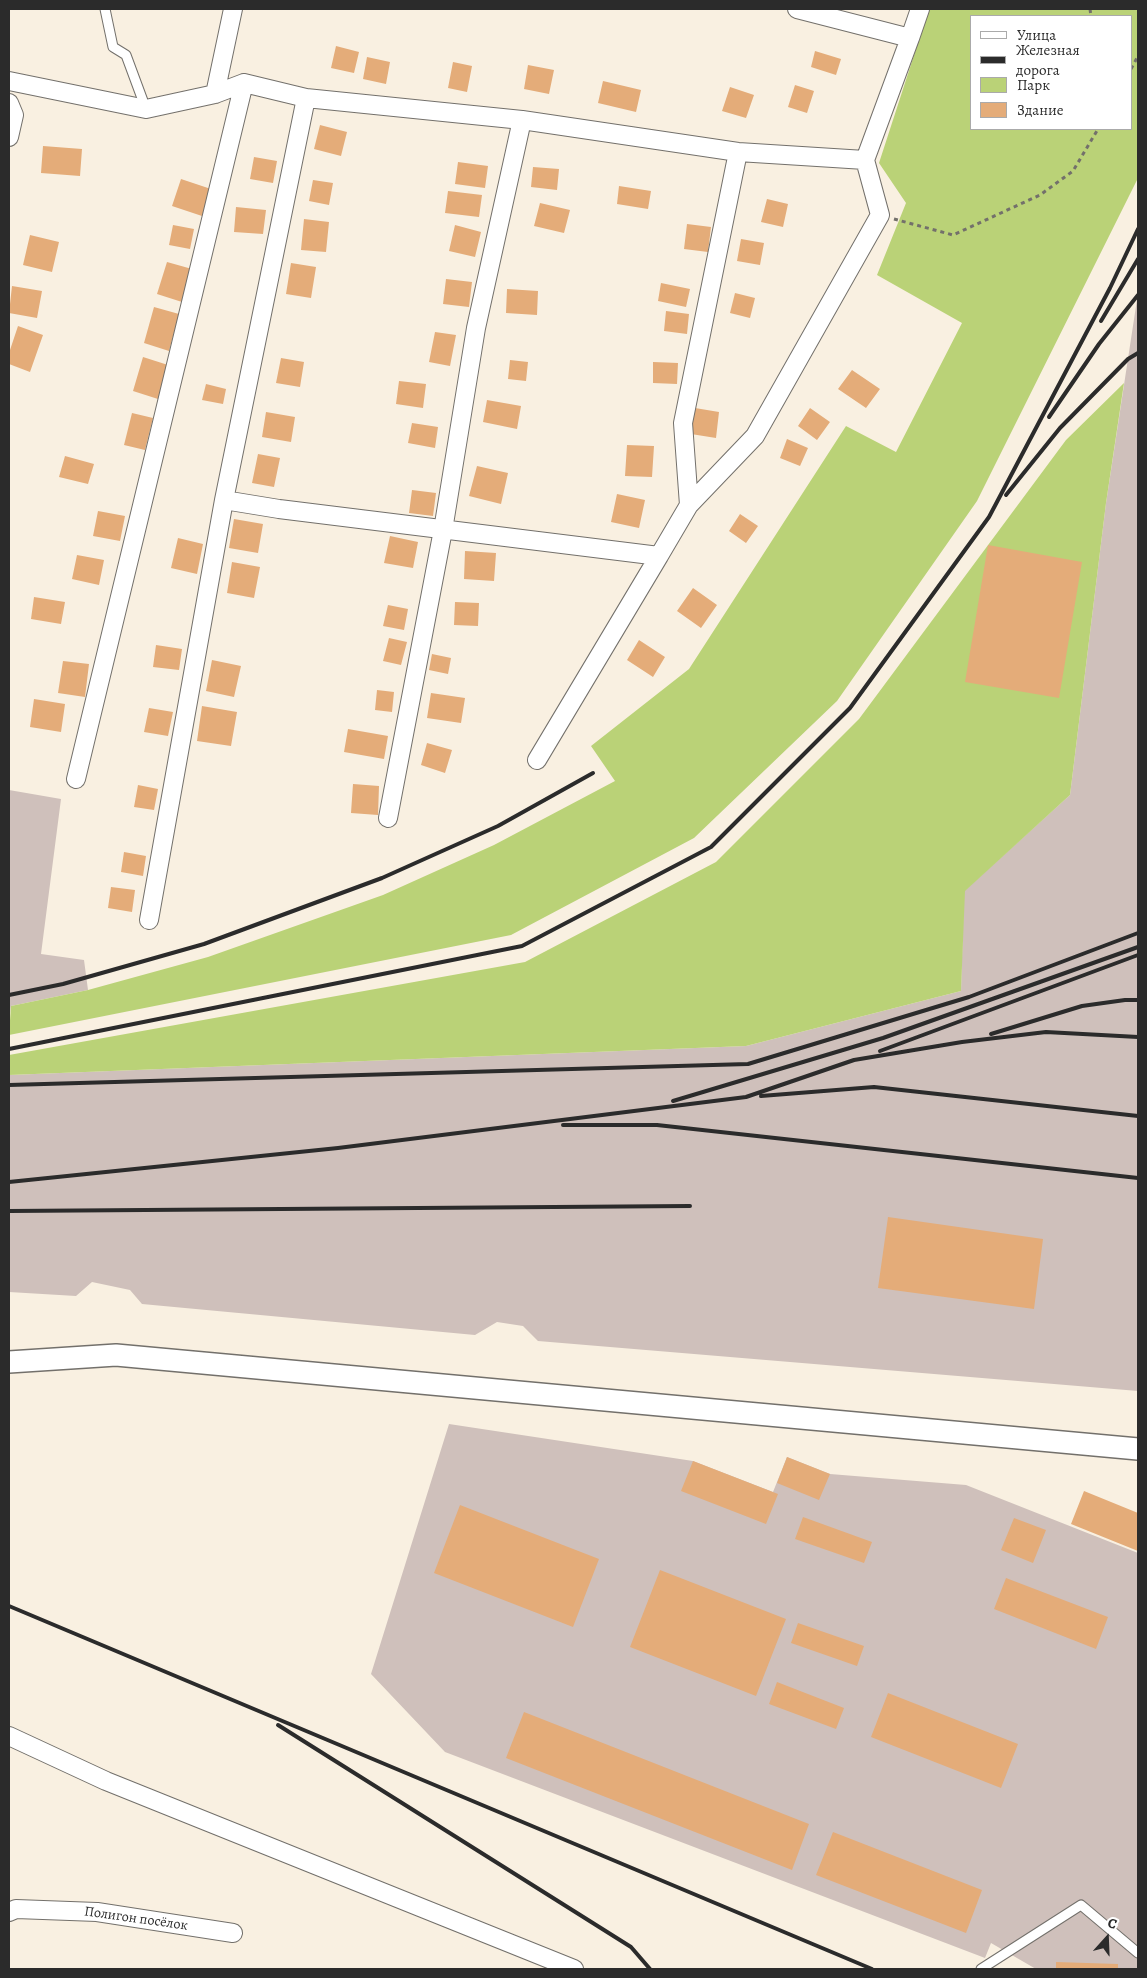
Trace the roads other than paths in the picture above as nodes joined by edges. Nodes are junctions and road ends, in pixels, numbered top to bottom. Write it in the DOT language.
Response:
graph roads {
  1 [pos="105,9"];
  2 [pos="233,9"];
  3 [pos="797,9"];
  4 [pos="920,9"];
  5 [pos="910,38"];
  6 [pos="9,81"];
  7 [pos="244,83"];
  8 [pos="216,94"];
  9 [pos="306,98"];
  10 [pos="9,103"];
  11 [pos="146,110"];
  12 [pos="522,120"];
  13 [pos="9,137"];
  14 [pos="738,152"];
  15 [pos="865,160"];
  16 [pos="224,500"];
  17 [pos="689,504"];
  18 [pos="443,530"];
  19 [pos="659,556"];
  20 [pos="537,760"];
  21 [pos="76,779"];
  22 [pos="388,818"];
  23 [pos="149,920"];
  24 [pos="9,1362"];
  25 [pos="1138,1449"];
  26 [pos="9,1736"];
  27 [pos="9,1912"];
  28 [pos="233,1933"];
  29 [pos="1138,1953"];
  30 [pos="574,1969"];
  31 [pos="981,1969"];
  1 -- 11 [label="lane"];
  2 -- 8 [label="street"];
  3 -- 5 [label="street"];
  4 -- 5 [label="street"];
  5 -- 15 [label="street"];
  6 -- 11 [label="street"];
  7 -- 8 [label="street"];
  7 -- 9 [label="street"];
  7 -- 21 [label="street"];
  8 -- 11 [label="street"];
  9 -- 12 [label="street"];
  9 -- 16 [label="street"];
  10 -- 13 [label="street"];
  12 -- 14 [label="street"];
  12 -- 18 [label="street"];
  14 -- 15 [label="street"];
  14 -- 17 [label="street"];
  15 -- 17 [label="street"];
  16 -- 18 [label="street"];
  16 -- 23 [label="street"];
  17 -- 19 [label="street"];
  18 -- 19 [label="street"];
  18 -- 22 [label="street"];
  19 -- 20 [label="street"];
  24 -- 25 [label="street"];
  26 -- 30 [label="street"];
  27 -- 28 [label="street, Полигон посёлок"];
  29 -- 31 [label="lane"];
}
